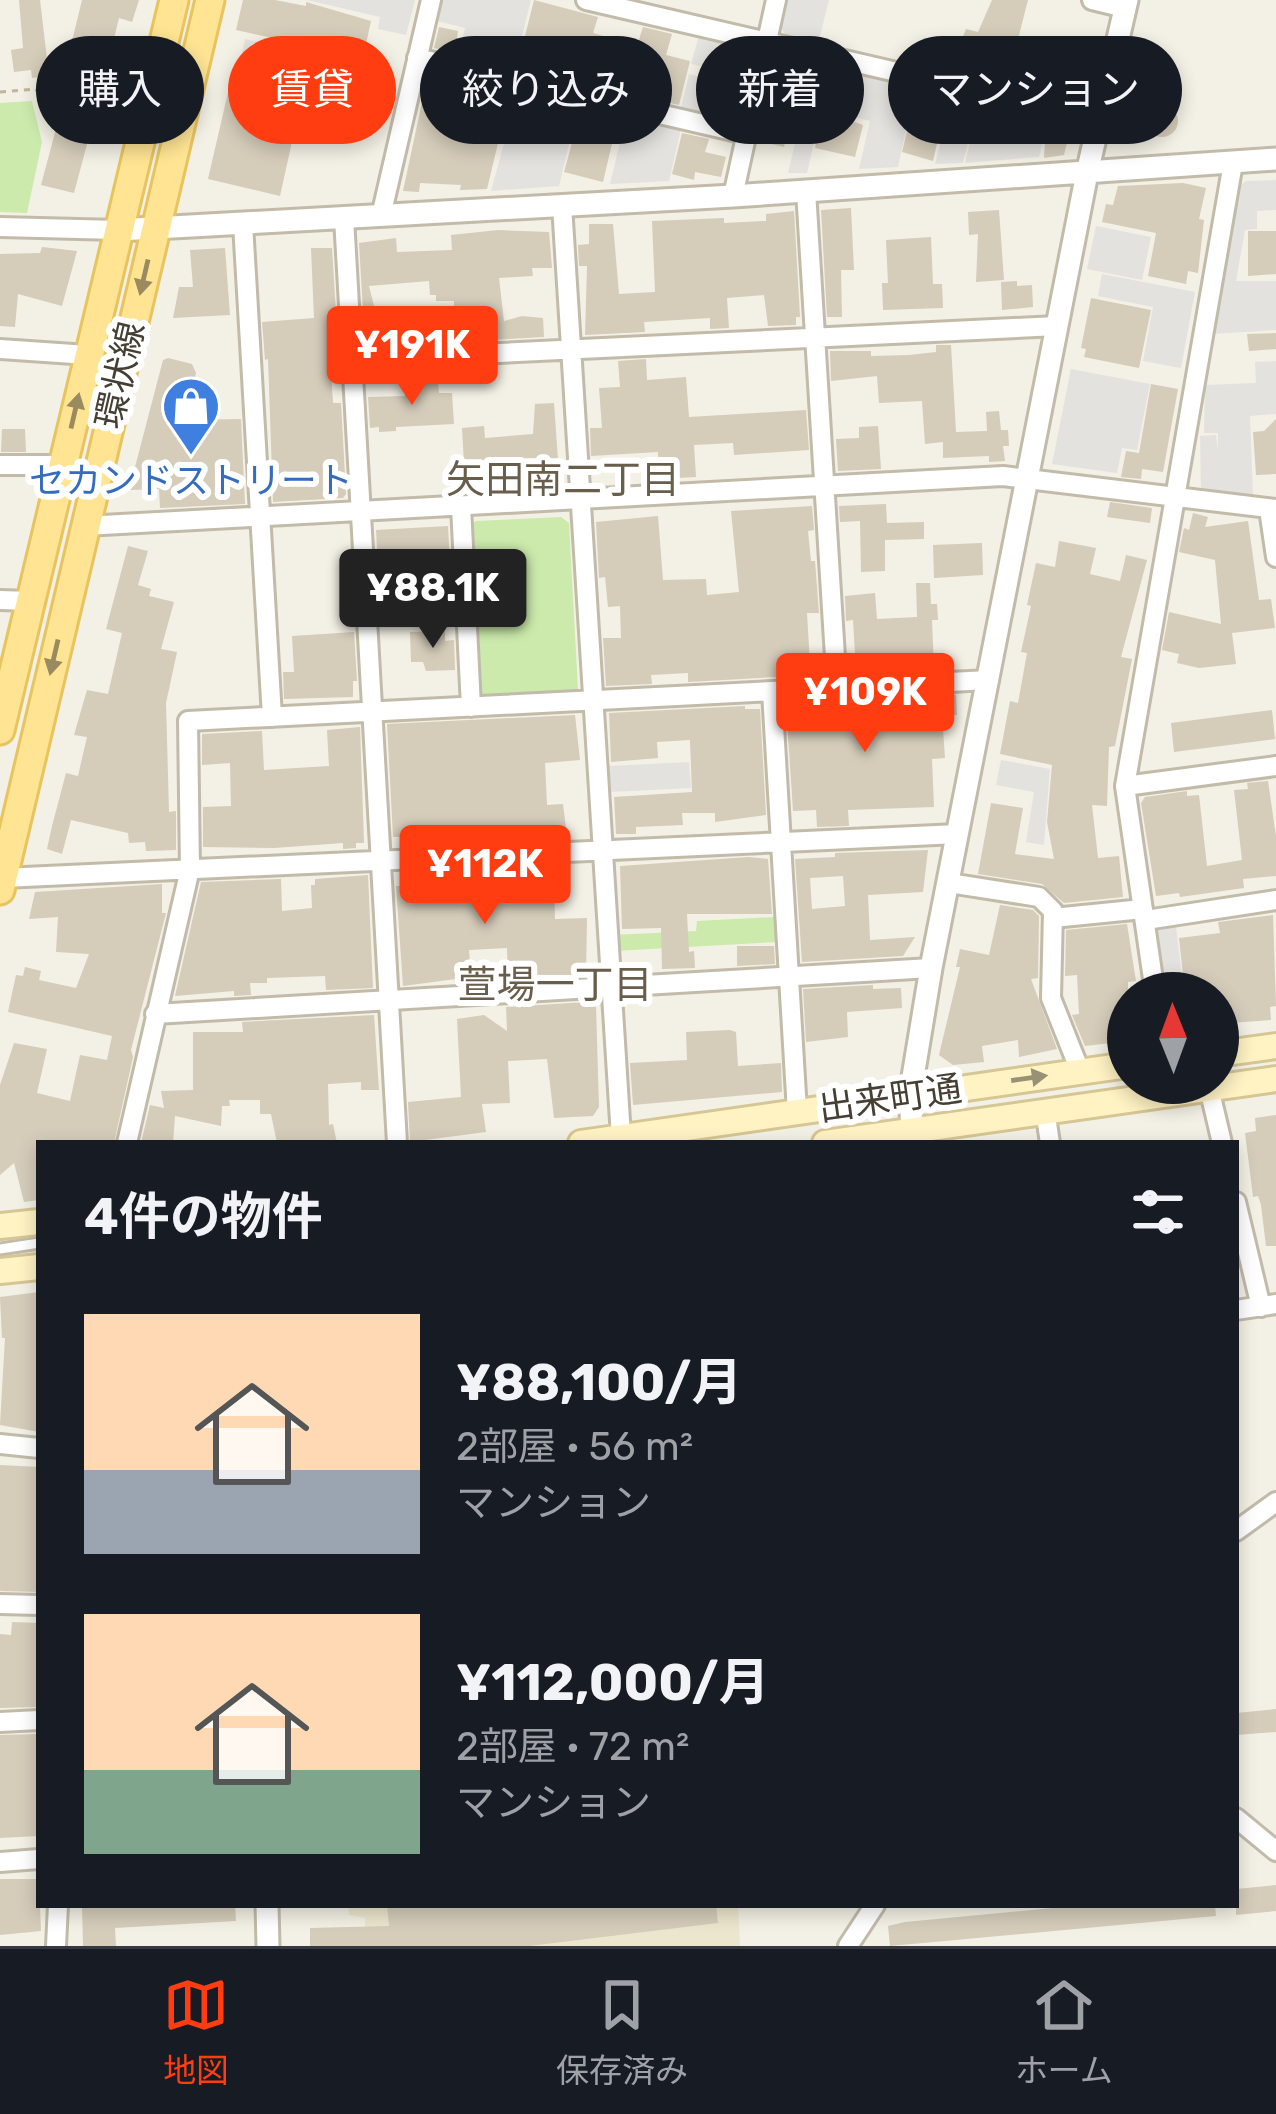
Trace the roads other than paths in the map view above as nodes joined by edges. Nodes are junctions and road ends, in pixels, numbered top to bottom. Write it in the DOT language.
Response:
graph roads {
  1 [pos="174,0"];
  2 [pos="210,0"];
  3 [pos="430,0"];
  4 [pos="586,0"];
  5 [pos="776,0"];
  6 [pos="1092,0"];
  7 [pos="1126,4"];
  8 [pos="740,36"];
  9 [pos="767,36"];
  10 [pos="1118,36"];
  11 [pos="417,58"];
  12 [pos="696,122"];
  13 [pos="744,144"];
  14 [pos="1094,144"];
  15 [pos="1276,158"];
  16 [pos="1233,163"];
  17 [pos="1088,172"];
  18 [pos="806,191"];
  19 [pos="733,196"];
  20 [pos="562,205"];
  21 [pos="382,216"];
  22 [pos="344,218"];
  23 [pos="243,224"];
  24 [pos="0,227"];
  25 [pos="155,228"];
  26 [pos="118,230"];
  27 [pos="1057,326"];
  28 [pos="815,338"];
  29 [pos="0,349"];
  30 [pos="573,349"];
  31 [pos="88,356"];
  32 [pos="353,360"];
  33 [pos="0,465"];
  34 [pos="63,465"];
  35 [pos="1027,478"];
  36 [pos="825,486"];
  37 [pos="1175,498"];
  38 [pos="580,500"];
  39 [pos="461,506"];
  40 [pos="1273,509"];
  41 [pos="362,512"];
  42 [pos="260,516"];
  43 [pos="84,526"];
  44 [pos="1276,557"];
  45 [pos="0,600"];
  46 [pos="30,601"];
  47 [pos="989,680"];
  48 [pos="837,688"];
  49 [pos="772,692"];
  50 [pos="594,703"];
  51 [pos="471,706"];
  52 [pos="374,711"];
  53 [pos="272,717"];
  54 [pos="0,730"];
  55 [pos="1276,766"];
  56 [pos="1125,786"];
  57 [pos="958,834"];
  58 [pos="781,842"];
  59 [pos="602,850"];
  60 [pos="381,859"];
  61 [pos="190,868"];
  62 [pos="950,883"];
  63 [pos="2,884"];
  64 [pos="1276,900"];
  65 [pos="1144,914"];
  66 [pos="1053,918"];
  67 [pos="931,968"];
  68 [pos="1152,972"];
  69 [pos="788,979"];
  70 [pos="611,988"];
  71 [pos="388,1001"];
  72 [pos="155,1014"];
  73 [pos="1276,1046"];
  74 [pos="1239,1051"];
  75 [pos="1107,1068"];
  76 [pos="1080,1071"];
  77 [pos="1276,1078"];
  78 [pos="1239,1084"];
  79 [pos="910,1095"];
  80 [pos="1107,1102"];
  81 [pos="1213,1104"];
  82 [pos="1046,1110"];
  83 [pos="797,1112"];
  84 [pos="912,1129"];
  85 [pos="621,1137"];
  86 [pos="128,1140"];
  87 [pos="397,1140"];
  88 [pos="601,1140"];
  89 [pos="844,1140"];
  90 [pos="1050,1140"];
  91 [pos="1221,1140"];
  92 [pos="1239,1212"];
  93 [pos="0,1226"];
  94 [pos="36,1226"];
  95 [pos="36,1227"];
  96 [pos="0,1238"];
  97 [pos="36,1243"];
  98 [pos="0,1249"];
  99 [pos="36,1267"];
  100 [pos="0,1271"];
  101 [pos="1268,1305"];
  102 [pos="0,1444"];
  103 [pos="36,1448"];
  104 [pos="1276,1502"];
  105 [pos="1239,1529"];
  106 [pos="0,1604"];
  107 [pos="36,1605"];
  108 [pos="36,1720"];
  109 [pos="0,1722"];
  110 [pos="1239,1820"];
  111 [pos="1276,1851"];
  112 [pos="36,1859"];
  113 [pos="0,1862"];
  114 [pos="58,1908"];
  115 [pos="267,1908"];
  116 [pos="873,1908"];
  117 [pos="56,1946"];
  118 [pos="268,1946"];
  119 [pos="848,1946"];
  1 -- 26 [label="main road, 環状線"];
  2 -- 25 [label="main road, 環状線"];
  3 -- 11 [label="street"];
  4 -- 8 [label="street"];
  5 -- 9 [label="street"];
  6 -- 7 [label="street"];
  7 -- 10 [label="street"];
  11 -- 12 [label="street"];
  11 -- 21 [label="street"];
  13 -- 19 [label="street"];
  14 -- 17 [label="street"];
  15 -- 16 [label="street"];
  16 -- 17 [label="street"];
  16 -- 37 [label="street"];
  17 -- 18 [label="street"];
  17 -- 27 [label="street"];
  18 -- 19 [label="street"];
  18 -- 28 [label="street"];
  19 -- 20 [label="street"];
  20 -- 21 [label="street"];
  20 -- 30 [label="street"];
  21 -- 22 [label="street"];
  22 -- 23 [label="street"];
  22 -- 32 [label="street"];
  23 -- 25 [label="street"];
  23 -- 42 [label="street"];
  24 -- 26 [label="street"];
  25 -- 26 [label="street"];
  25 -- 43 [label="main road, 環状線, one-way"];
  26 -- 31 [label="main road, 環状線"];
  27 -- 28 [label="street"];
  27 -- 35 [label="street"];
  28 -- 30 [label="street"];
  28 -- 36 [label="street"];
  29 -- 31 [label="street"];
  30 -- 32 [label="street"];
  30 -- 38 [label="street"];
  34 -- 31 [label="main road, 環状線, one-way"];
  32 -- 41 [label="street"];
  33 -- 34 [label="street"];
  34 -- 46 [label="main road, 環状線"];
  35 -- 36 [label="street"];
  35 -- 37 [label="street"];
  35 -- 47 [label="street"];
  36 -- 38 [label="street"];
  36 -- 48 [label="street"];
  37 -- 40 [label="street"];
  37 -- 56 [label="street"];
  38 -- 39 [label="street"];
  38 -- 50 [label="street"];
  39 -- 41 [label="street"];
  39 -- 51 [label="street"];
  40 -- 44 [label="street"];
  41 -- 42 [label="street"];
  41 -- 52 [label="street"];
  42 -- 43 [label="street"];
  42 -- 53 [label="street"];
  43 -- 63 [label="main road, 環状線, one-way"];
  45 -- 46 [label="street"];
  46 -- 54 [label="main road, 環状線"];
  47 -- 48 [label="street"];
  47 -- 57 [label="street"];
  48 -- 49 [label="street"];
  49 -- 50 [label="street"];
  49 -- 58 [label="street"];
  50 -- 51 [label="street"];
  50 -- 59 [label="street"];
  51 -- 52 [label="street"];
  52 -- 53 [label="street"];
  52 -- 60 [label="street"];
  53 -- 61 [label="street"];
  55 -- 56 [label="street"];
  56 -- 65 [label="street"];
  57 -- 58 [label="street"];
  57 -- 62 [label="street"];
  58 -- 59 [label="street"];
  58 -- 69 [label="street"];
  59 -- 60 [label="street"];
  59 -- 70 [label="street"];
  60 -- 61 [label="street"];
  60 -- 71 [label="street"];
  61 -- 63 [label="street"];
  61 -- 72 [label="street"];
  62 -- 66 [label="street"];
  62 -- 67 [label="street"];
  64 -- 65 [label="street"];
  65 -- 66 [label="street"];
  65 -- 68 [label="street"];
  66 -- 76 [label="street"];
  67 -- 69 [label="street"];
  67 -- 79 [label="street"];
  69 -- 70 [label="street"];
  69 -- 83 [label="street"];
  70 -- 71 [label="street"];
  70 -- 85 [label="street"];
  71 -- 72 [label="street"];
  71 -- 87 [label="street"];
  72 -- 86 [label="street"];
  73 -- 74 [label="main road"];
  75 -- 76 [label="main road, 出来町通"];
  79 -- 76 [label="main road, 出来町通, one-way"];
  77 -- 78 [label="main road, 出来町通"];
  79 -- 83 [label="main road, 出来町通"];
  79 -- 84 [label="street"];
  80 -- 82 [label="main road, 出来町通"];
  81 -- 91 [label="street"];
  82 -- 84 [label="main road, 出来町通"];
  82 -- 90 [label="street"];
  83 -- 85 [label="main road, 出来町通"];
  84 -- 89 [label="main road, 出来町通"];
  85 -- 88 [label="main road, 出来町通"];
  92 -- 101 [label="street"];
  93 -- 94 [label="main road"];
  95 -- 96 [label="lane"];
  97 -- 98 [label="lane"];
  99 -- 100 [label="main road"];
  102 -- 103 [label="street"];
  104 -- 105 [label="street"];
  106 -- 107 [label="street"];
  108 -- 109 [label="street"];
  110 -- 111 [label="street"];
  112 -- 113 [label="street"];
  114 -- 117 [label="street"];
  115 -- 118 [label="street"];
  116 -- 119 [label="street"];
}
